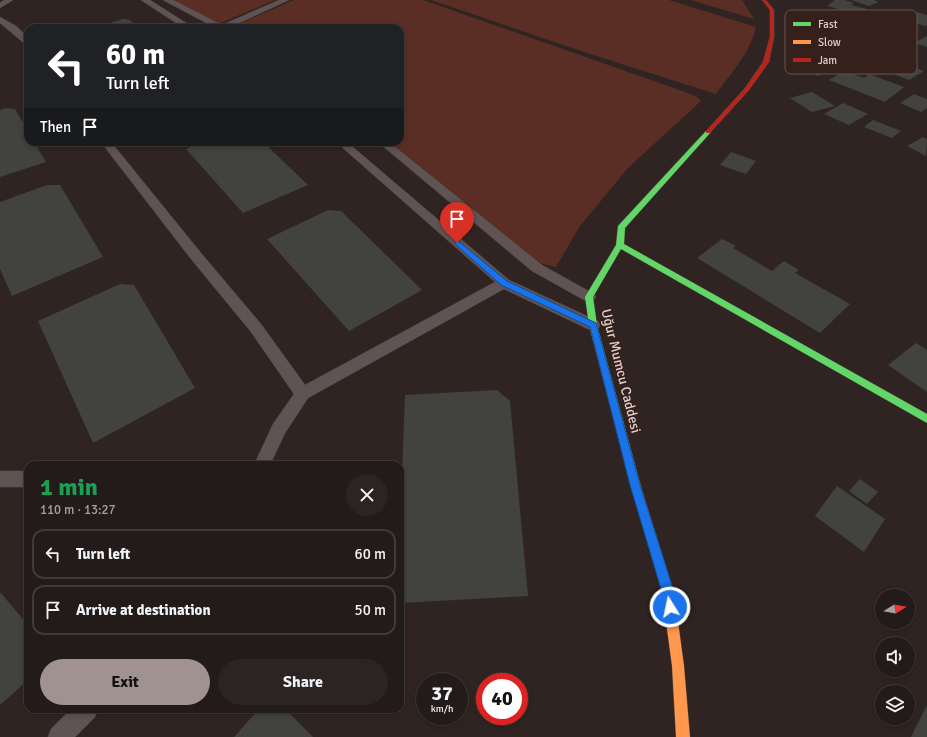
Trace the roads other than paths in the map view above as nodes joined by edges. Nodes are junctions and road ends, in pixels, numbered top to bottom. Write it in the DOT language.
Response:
graph roads {
  1 [pos="9,0"];
  2 [pos="145,0"];
  3 [pos="167,0"];
  4 [pos="285,0"];
  5 [pos="764,0"];
  6 [pos="0,6"];
  7 [pos="0,18"];
  8 [pos="184,24"];
  9 [pos="212,24"];
  10 [pos="229,24"];
  11 [pos="24,38"];
  12 [pos="109,146"];
  13 [pos="346,146"];
  14 [pos="388,146"];
  15 [pos="620,245"];
  16 [pos="504,283"];
  17 [pos="589,297"];
  18 [pos="593,325"];
  19 [pos="303,394"];
  20 [pos="927,419"];
  21 [pos="264,461"];
  22 [pos="0,479"];
  23 [pos="24,479"];
  24 [pos="83,713"];
  25 [pos="59,737"];
  26 [pos="683,737"];
  1 -- 6 [label="lane"];
  2 -- 8 [label="lane"];
  3 -- 9 [label="lane"];
  4 -- 10 [label="lane"];
  5 -- 15 [label="street, Uğur Mumcu Caddesi"];
  7 -- 11 [label="lane"];
  12 -- 19 [label="lane"];
  13 -- 16 [label="lane"];
  14 -- 17 [label="lane"];
  15 -- 17 [label="street, Uğur Mumcu Caddesi"];
  15 -- 20 [label="street"];
  16 -- 18 [label="lane"];
  16 -- 19 [label="lane"];
  17 -- 18 [label="street, Uğur Mumcu Caddesi"];
  18 -- 26 [label="street, Uğur Mumcu Caddesi"];
  19 -- 21 [label="lane"];
  22 -- 23 [label="lane"];
  24 -- 25 [label="lane"];
}
